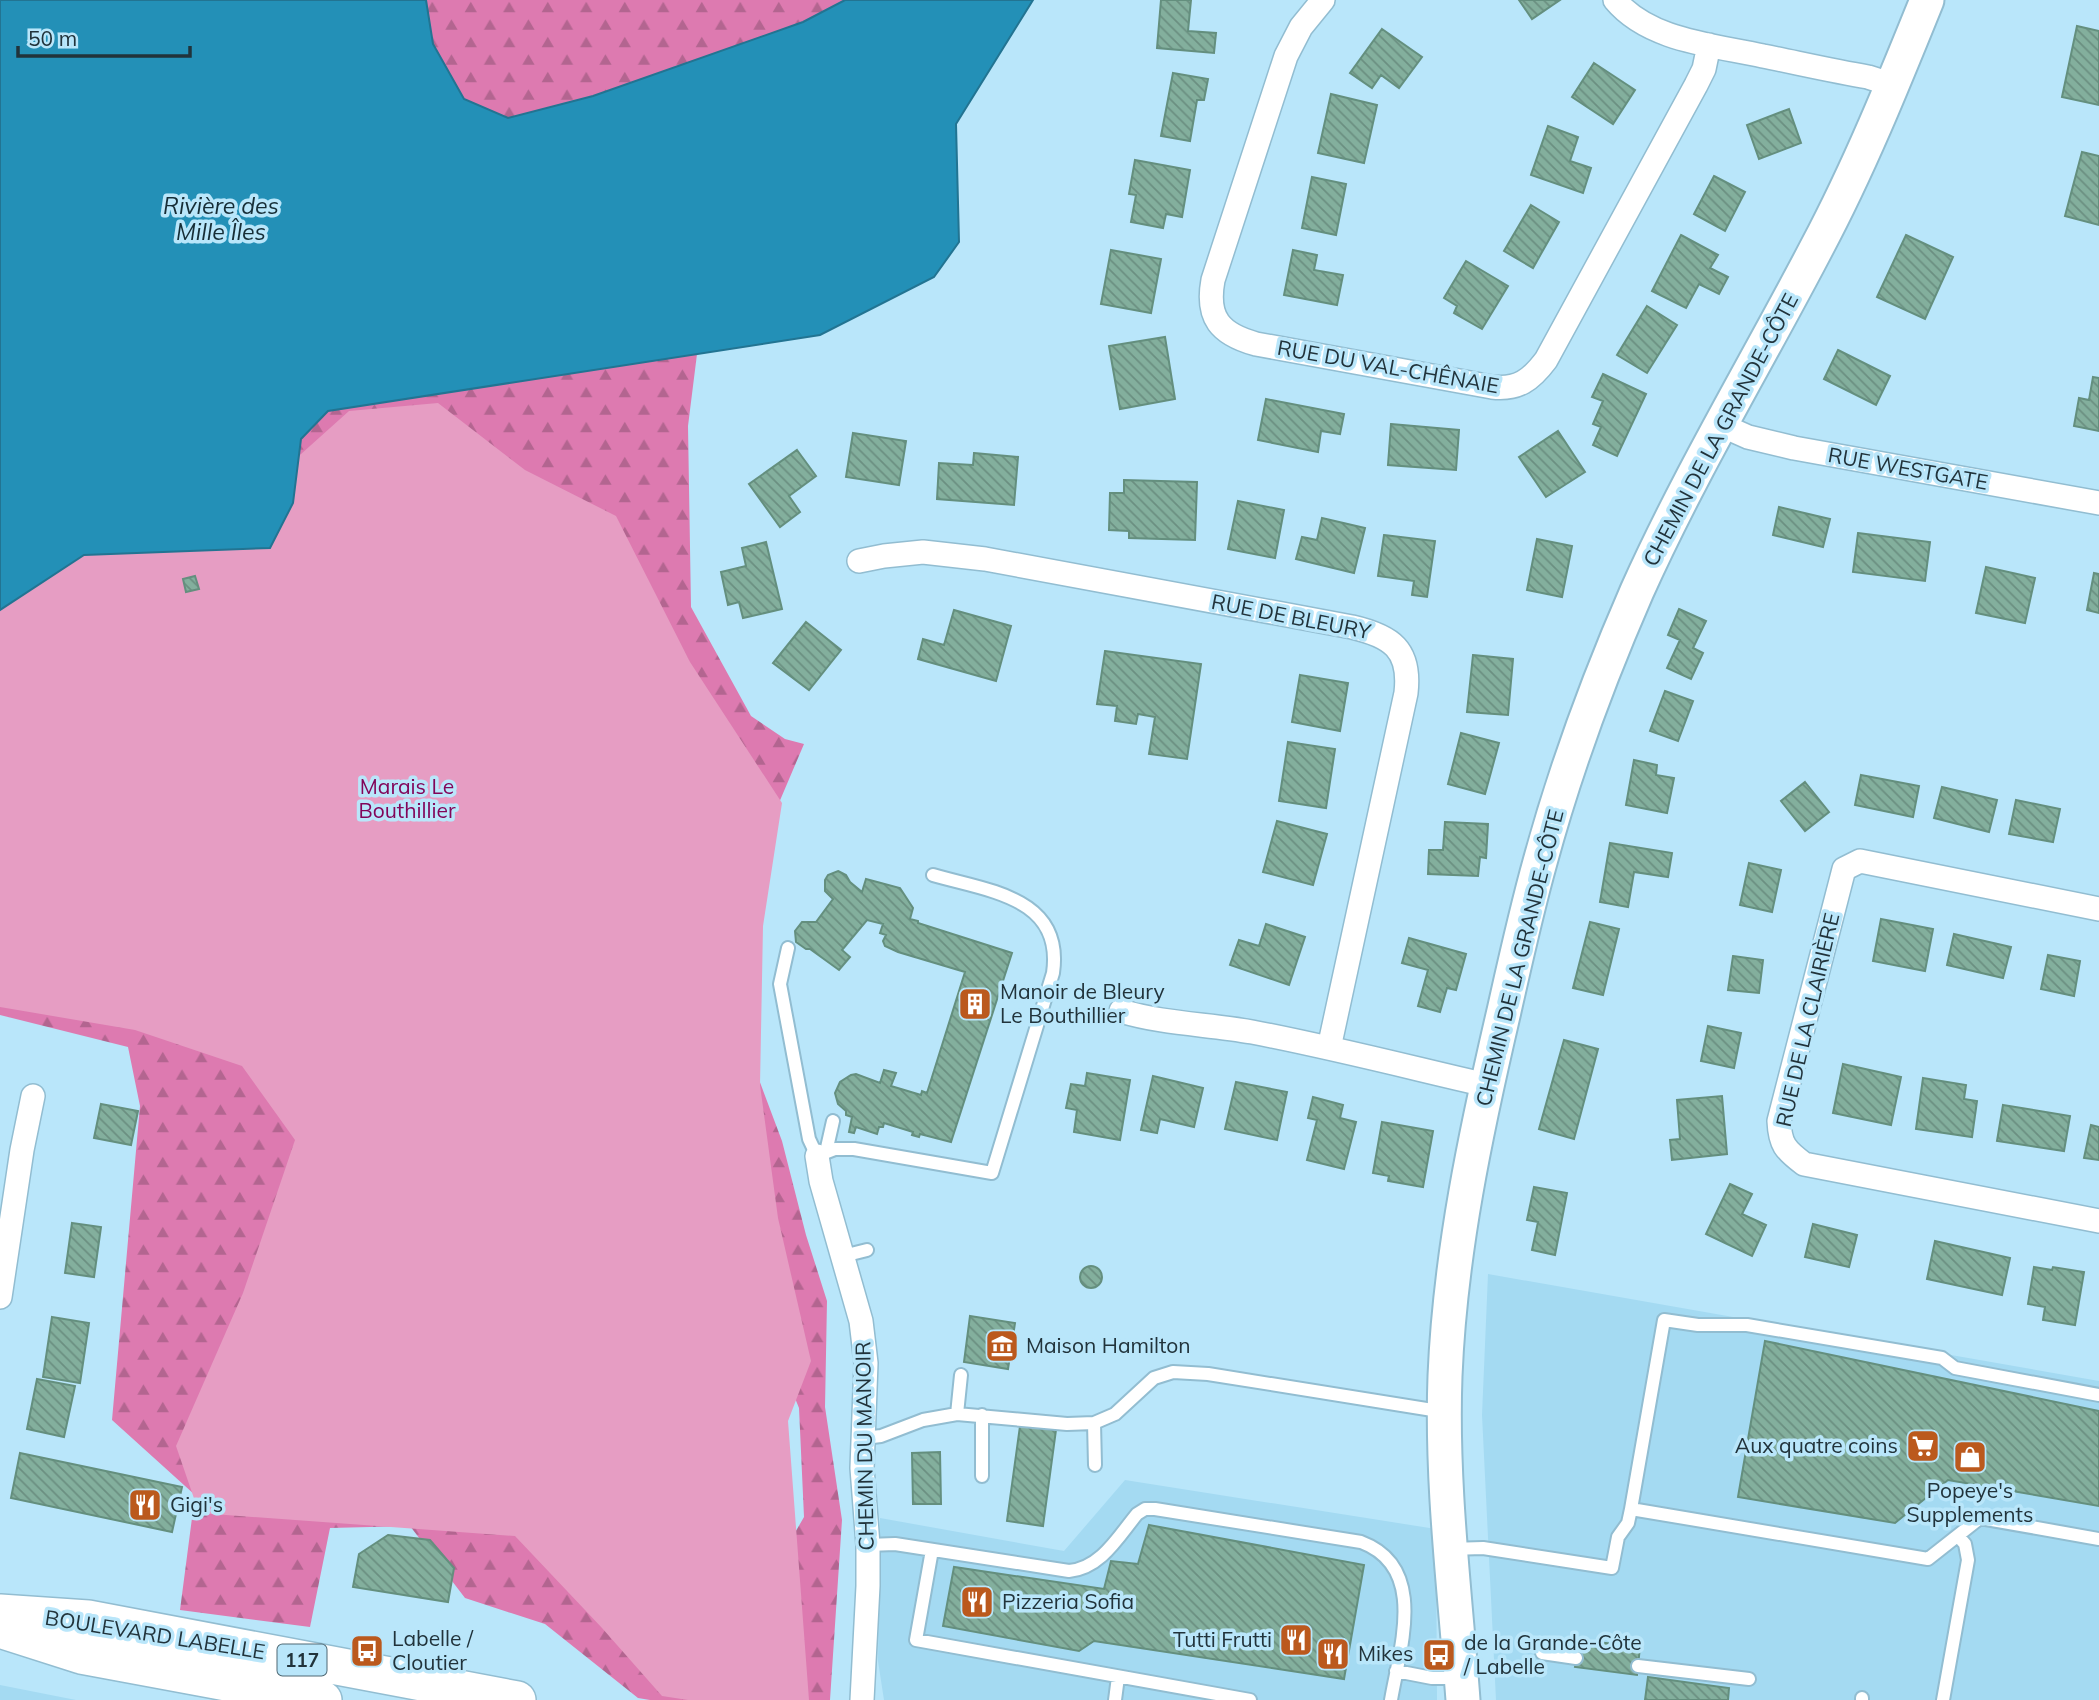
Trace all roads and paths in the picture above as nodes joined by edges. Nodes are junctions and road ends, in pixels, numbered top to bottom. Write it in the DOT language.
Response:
graph roads {
  1 [pos="1323,0"];
  2 [pos="1615,0"];
  3 [pos="1927,0"];
  4 [pos="1709,45"];
  5 [pos="1893,85"];
  6 [pos="1721,425"];
  7 [pos="2099,503"];
  8 [pos="859,561"];
  9 [pos="933,875"];
  10 [pos="2099,909"];
  11 [pos="788,948"];
  12 [pos="1121,1010"];
  13 [pos="1329,1048"];
  14 [pos="1486,1085"];
  15 [pos="33,1096"];
  16 [pos="833,1121"];
  17 [pos="822,1154"];
  18 [pos="2099,1221"];
  19 [pos="867,1250"];
  20 [pos="843,1256"];
  21 [pos="0,1297"];
  22 [pos="961,1375"];
  23 [pos="2099,1395"];
  24 [pos="1445,1412"];
  25 [pos="957,1414"];
  26 [pos="982,1415"];
  27 [pos="1094,1423"];
  28 [pos="864,1438"];
  29 [pos="1095,1465"];
  30 [pos="982,1476"];
  31 [pos="1631,1509"];
  32 [pos="1958,1535"];
  33 [pos="2099,1539"];
  34 [pos="868,1545"];
  35 [pos="1450,1549"];
  36 [pos="932,1550"];
  37 [pos="0,1613"];
  38 [pos="0,1629"];
  39 [pos="1542,1653"];
  40 [pos="1576,1658"];
  41 [pos="1638,1666"];
  42 [pos="1396,1671"];
  43 [pos="1118,1677"];
  44 [pos="1749,1679"];
  45 [pos="335,1683"];
  46 [pos="1462,1689"];
  47 [pos="323,1700"];
  48 [pos="517,1700"];
  49 [pos="862,1700"];
  50 [pos="1115,1700"];
  51 [pos="1250,1700"];
  52 [pos="1391,1700"];
  53 [pos="1943,1700"];
  1 -- 4 [label="street, RUE DU VAL-CHÊNAIE"];
  2 -- 4 [label="street"];
  3 -- 5 [label="main road, CHEMIN DE LA GRANDE-CÔTE"];
  4 -- 5 [label="street"];
  5 -- 6 [label="main road, CHEMIN DE LA GRANDE-CÔTE"];
  6 -- 7 [label="street, RUE WESTGATE"];
  6 -- 14 [label="main road, CHEMIN DE LA GRANDE-CÔTE"];
  8 -- 13 [label="street, RUE DE BLEURY"];
  9 -- 17 [label="lane"];
  10 -- 18 [label="street, RUE DE LA CLAIRIÈRE"];
  11 -- 17 [label="lane"];
  12 -- 13 [label="street"];
  13 -- 14 [label="street"];
  14 -- 24 [label="main road, CHEMIN DE LA GRANDE-CÔTE"];
  15 -- 21 [label="street"];
  16 -- 17 [label="lane"];
  17 -- 20 [label="street, CHEMIN DU MANOIR"];
  19 -- 20 [label="lane"];
  20 -- 28 [label="street, CHEMIN DU MANOIR"];
  22 -- 25 [label="lane"];
  23 -- 31 [label="lane"];
  24 -- 27 [label="lane"];
  24 -- 35 [label="main road, CHEMIN DE LA GRANDE-CÔTE"];
  25 -- 26 [label="lane"];
  25 -- 28 [label="lane"];
  26 -- 27 [label="lane"];
  26 -- 30 [label="lane"];
  27 -- 29 [label="lane"];
  28 -- 34 [label="street, CHEMIN DU MANOIR"];
  31 -- 32 [label="lane"];
  31 -- 35 [label="lane"];
  32 -- 33 [label="lane"];
  32 -- 53 [label="lane"];
  34 -- 36 [label="lane"];
  34 -- 49 [label="street, CHEMIN DU MANOIR"];
  35 -- 46 [label="main road, CHEMIN DE LA GRANDE-CÔTE"];
  36 -- 42 [label="lane"];
  36 -- 43 [label="lane"];
  37 -- 45 [label="main road, BOULEVARD LABELLE / 117"];
  38 -- 47 [label="main road, BOULEVARD LABELLE / 117"];
  39 -- 40 [label="lane"];
  41 -- 44 [label="lane"];
  42 -- 46 [label="lane"];
  42 -- 52 [label="lane"];
  43 -- 50 [label="lane"];
  43 -- 51 [label="lane"];
  45 -- 48 [label="main road, BOULEVARD LABELLE / 117"];
}
